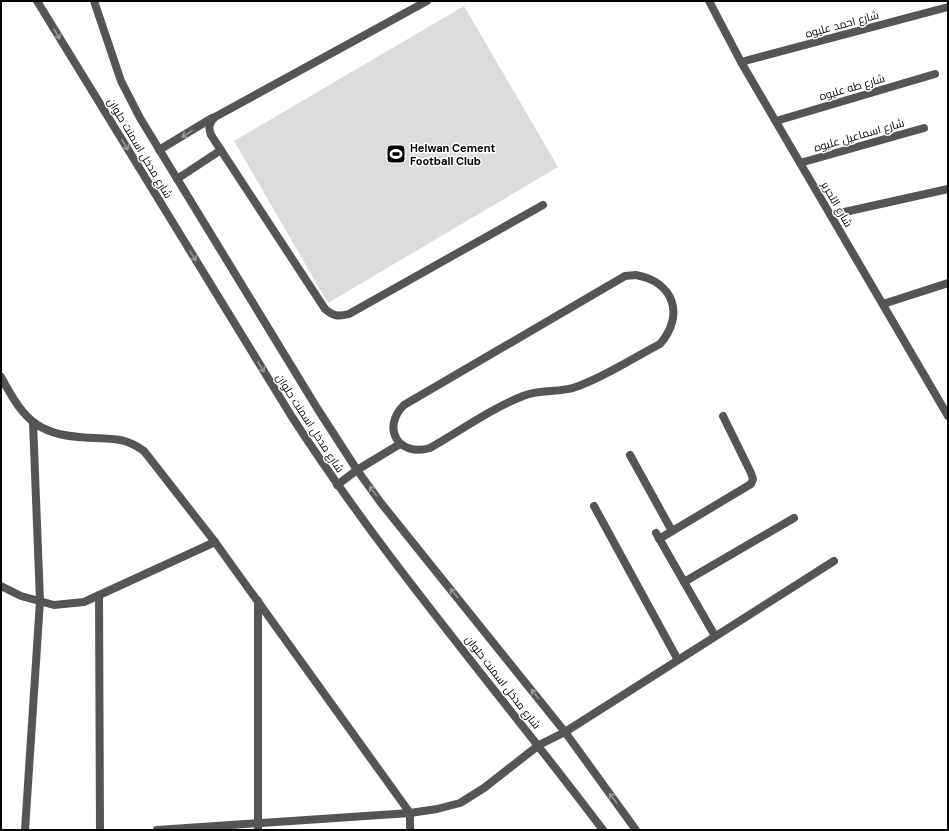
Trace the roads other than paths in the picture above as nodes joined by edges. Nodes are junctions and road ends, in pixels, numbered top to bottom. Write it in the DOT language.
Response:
graph roads {
  1 [pos="37,1"];
  2 [pos="94,1"];
  3 [pos="427,1"];
  4 [pos="709,1"];
  5 [pos="948,7"];
  6 [pos="741,62"];
  7 [pos="935,74"];
  8 [pos="215,117"];
  9 [pos="776,121"];
  10 [pos="924,128"];
  11 [pos="159,150"];
  12 [pos="221,150"];
  13 [pos="800,163"];
  14 [pos="177,179"];
  15 [pos="948,189"];
  16 [pos="543,205"];
  17 [pos="831,215"];
  18 [pos="948,283"];
  19 [pos="883,304"];
  20 [pos="1,377"];
  21 [pos="947,412"];
  22 [pos="723,416"];
  23 [pos="33,422"];
  24 [pos="400,444"];
  25 [pos="630,455"];
  26 [pos="357,470"];
  27 [pos="337,485"];
  28 [pos="594,506"];
  29 [pos="794,518"];
  30 [pos="672,531"];
  31 [pos="215,542"];
  32 [pos="834,560"];
  33 [pos="684,582"];
  34 [pos="1,586"];
  35 [pos="99,594"];
  36 [pos="40,601"];
  37 [pos="258,601"];
  38 [pos="716,636"];
  39 [pos="678,660"];
  40 [pos="564,732"];
  41 [pos="539,745"];
  42 [pos="410,813"];
  43 [pos="258,827"];
  44 [pos="25,830"];
  45 [pos="100,830"];
  46 [pos="157,830"];
  47 [pos="410,830"];
  48 [pos="603,830"];
  49 [pos="636,830"];
  1 -- 27 [label="street, شارع مدخل اسمنت حلوان, one-way"];
  2 -- 11 [label="street, شارع مدخل اسمنت حلوان"];
  3 -- 8 [label="street"];
  4 -- 6 [label="street, شارع التحرير"];
  5 -- 6 [label="street, شارع احمد عليوه"];
  6 -- 9 [label="street, شارع التحرير"];
  7 -- 9 [label="street, شارع طه عليوه"];
  8 -- 11 [label="street, one-way"];
  8 -- 12 [label="street"];
  9 -- 13 [label="street, شارع التحرير"];
  10 -- 13 [label="street, شارع اسماعيل عليوه"];
  11 -- 14 [label="street, شارع مدخل اسمنت حلوان"];
  12 -- 14 [label="street"];
  12 -- 16 [label="street"];
  13 -- 17 [label="street, شارع التحرير"];
  14 -- 26 [label="street, شارع مدخل اسمنت حلوان"];
  15 -- 17 [label="street"];
  17 -- 19 [label="street, شارع التحرير"];
  18 -- 19 [label="street"];
  19 -- 21 [label="street, شارع التحرير"];
  20 -- 23 [label="street"];
  22 -- 30 [label="street"];
  23 -- 31 [label="street"];
  23 -- 36 [label="street"];
  24 -- 24 [label="street"];
  24 -- 26 [label="street"];
  25 -- 30 [label="street"];
  26 -- 27 [label="street"];
  40 -- 26 [label="street, شارع مدخل اسمنت حلوان, one-way"];
  27 -- 41 [label="street, شارع مدخل اسمنت حلوان"];
  28 -- 39 [label="street"];
  29 -- 33 [label="street"];
  30 -- 33 [label="street"];
  31 -- 35 [label="street"];
  31 -- 37 [label="street"];
  32 -- 38 [label="street"];
  33 -- 38 [label="street"];
  34 -- 36 [label="street"];
  35 -- 36 [label="street"];
  35 -- 45 [label="street"];
  36 -- 44 [label="street"];
  37 -- 42 [label="street"];
  37 -- 43 [label="street"];
  38 -- 39 [label="street"];
  39 -- 40 [label="street"];
  40 -- 41 [label="street"];
  49 -- 40 [label="street, شارع مدخل اسمنت حلوان, one-way"];
  41 -- 42 [label="street"];
  41 -- 48 [label="street, شارع مدخل اسمنت حلوان"];
  42 -- 43 [label="street"];
  42 -- 47 [label="street"];
  43 -- 46 [label="street"];
}
